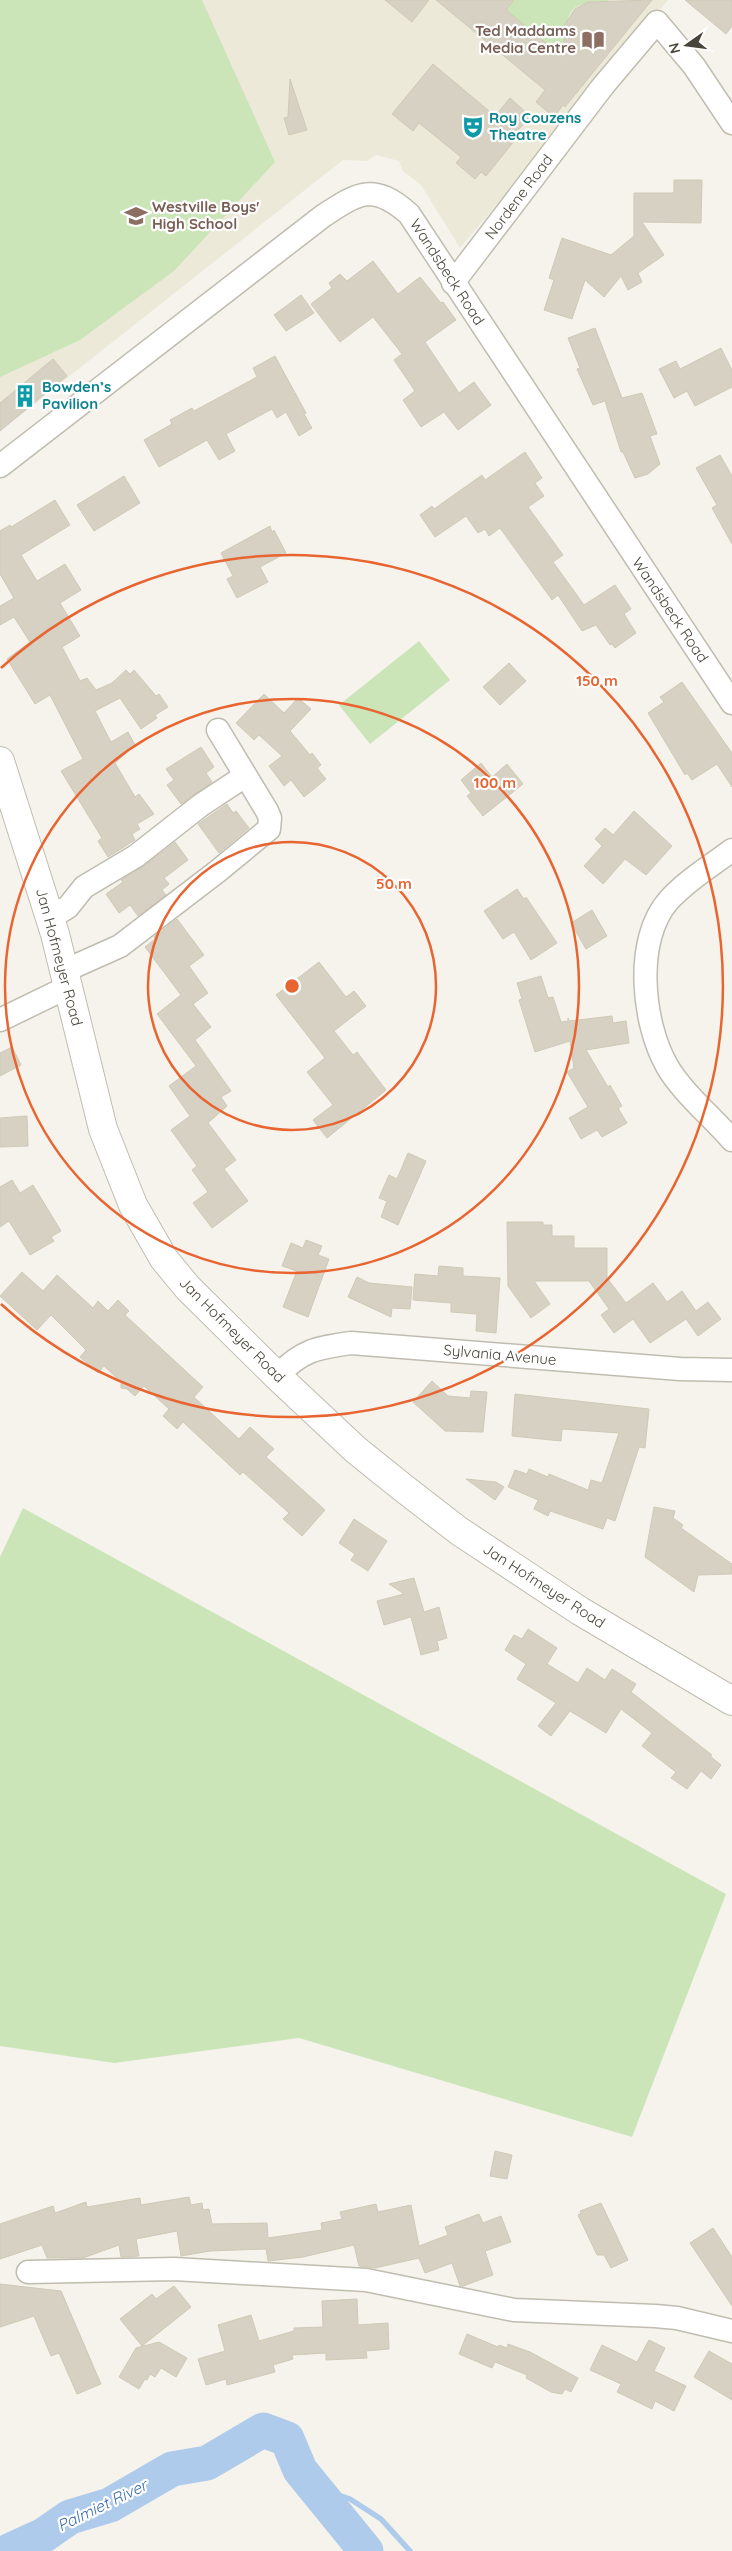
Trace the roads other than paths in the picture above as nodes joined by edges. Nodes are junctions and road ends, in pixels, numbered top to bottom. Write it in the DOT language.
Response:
graph roads {
  1 [pos="732,123"];
  2 [pos="453,283"];
  3 [pos="0,466"];
  4 [pos="732,703"];
  5 [pos="218,730"];
  6 [pos="0,761"];
  7 [pos="245,776"];
  8 [pos="732,850"];
  9 [pos="50,918"];
  10 [pos="66,979"];
  11 [pos="0,1020"];
  12 [pos="732,1140"];
  13 [pos="732,1370"];
  14 [pos="277,1376"];
  15 [pos="732,1701"];
  16 [pos="28,2272"];
  17 [pos="732,2331"];
  1 -- 2 [label="street, Nordene Road"];
  2 -- 3 [label="street, Wandsbeck Road"];
  2 -- 4 [label="street, Wandsbeck Road"];
  5 -- 7 [label="street"];
  6 -- 9 [label="street, Jan Hofmeyer Road"];
  7 -- 9 [label="street"];
  7 -- 10 [label="street"];
  8 -- 12 [label="street"];
  9 -- 10 [label="street, Jan Hofmeyer Road"];
  10 -- 11 [label="street"];
  10 -- 14 [label="street, Jan Hofmeyer Road"];
  13 -- 14 [label="street, Sylvania Avenue"];
  14 -- 15 [label="street, Jan Hofmeyer Road"];
  16 -- 17 [label="street"];
}
